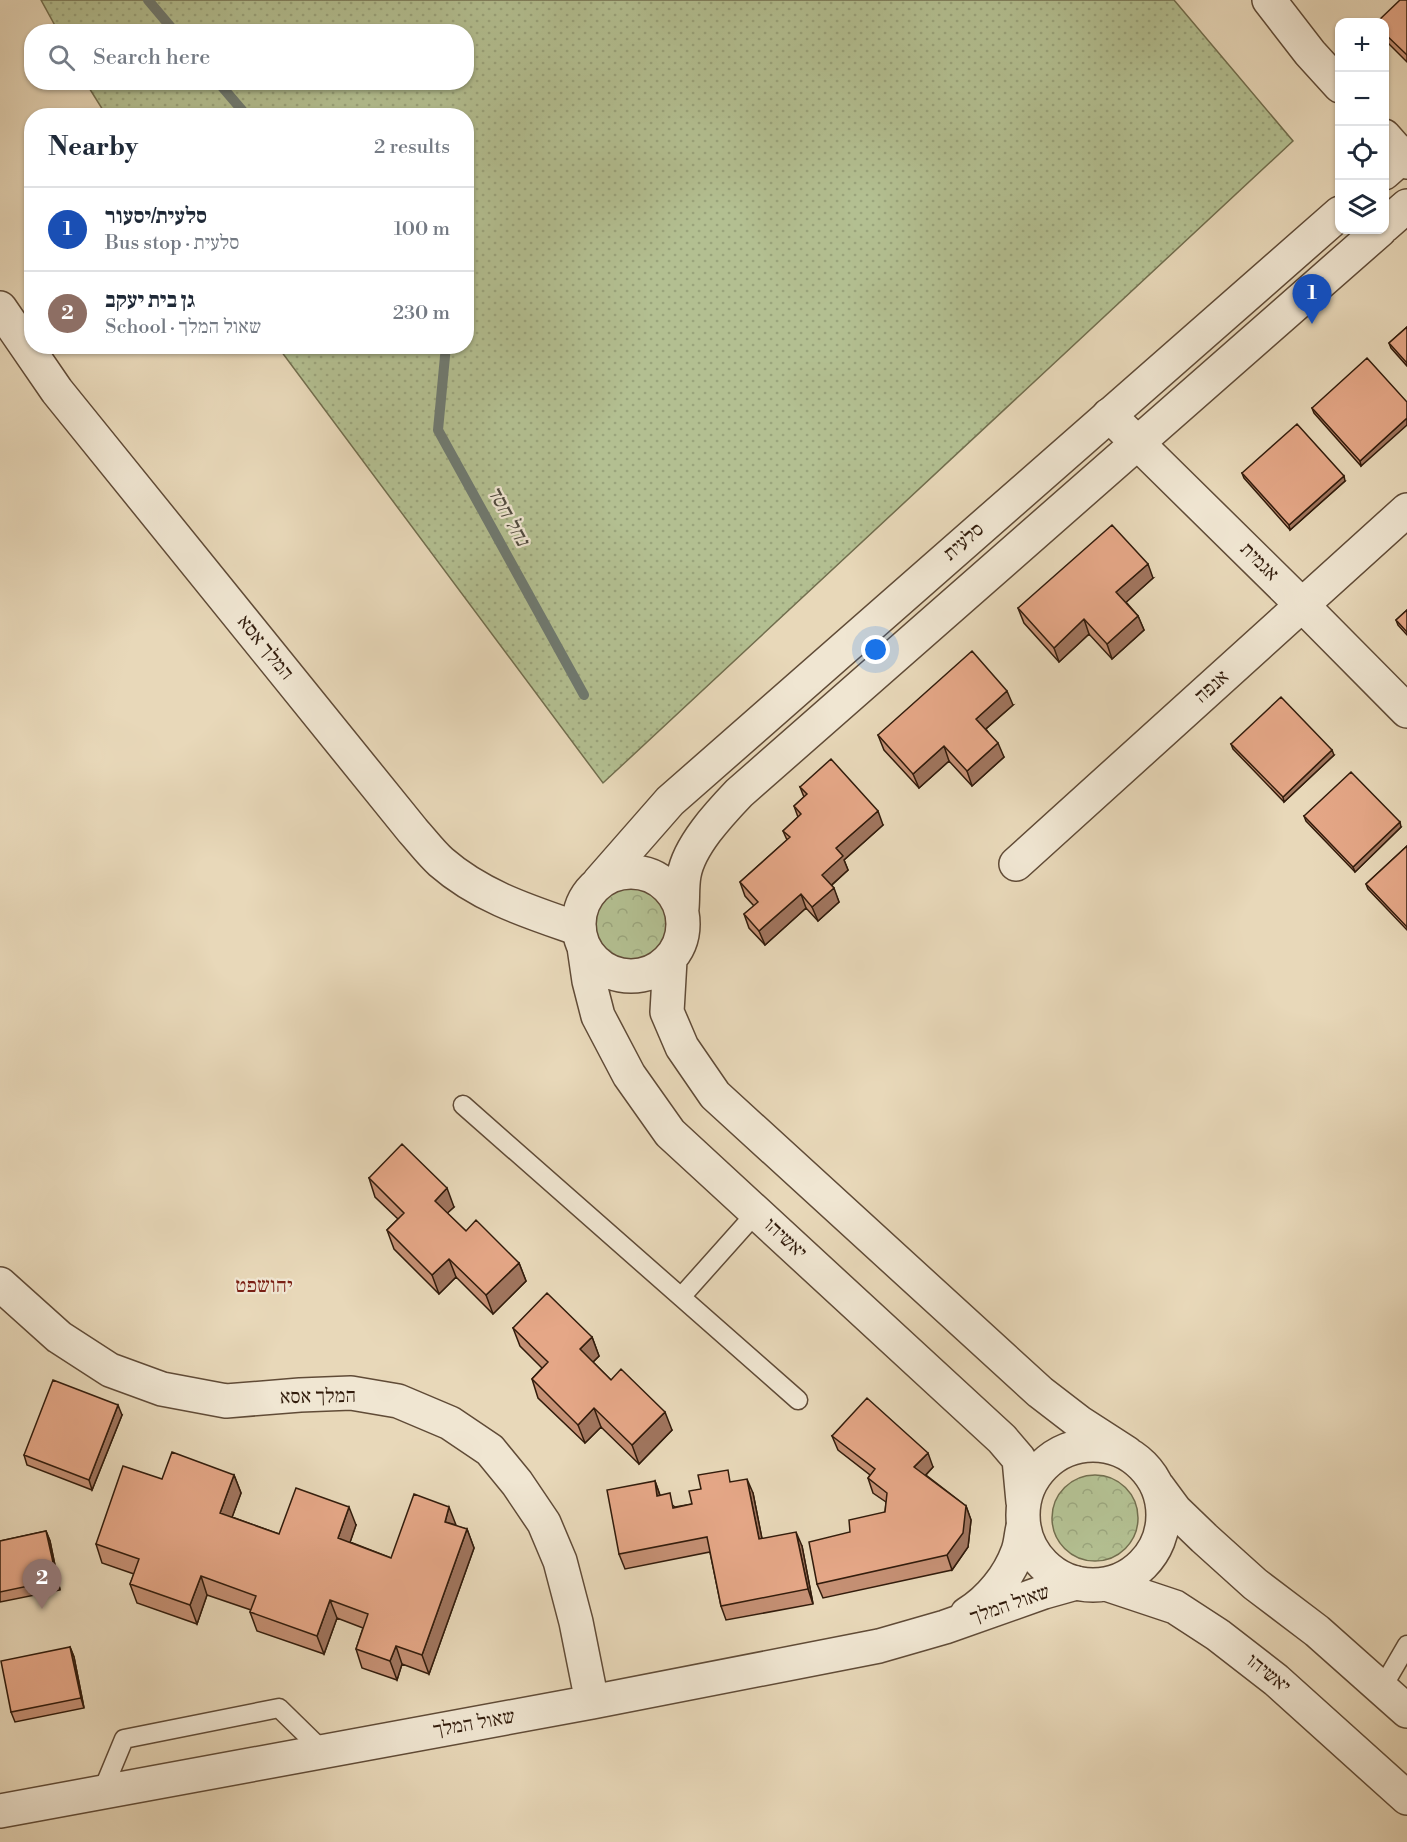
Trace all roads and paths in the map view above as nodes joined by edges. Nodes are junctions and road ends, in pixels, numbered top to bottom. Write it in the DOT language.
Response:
graph roads {
  1 [pos="1269,0"];
  2 [pos="1335,80"];
  3 [pos="1407,206"];
  4 [pos="1335,217"];
  5 [pos="1389,222"];
  6 [pos="1375,234"];
  7 [pos="0,308"];
  8 [pos="24,343"];
  9 [pos="32,354"];
  10 [pos="1109,415"];
  11 [pos="1138,443"];
  12 [pos="1407,510"];
  13 [pos="1302,605"];
  14 [pos="1407,711"];
  15 [pos="1016,864"];
  16 [pos="599,882"];
  17 [pos="682,908"];
  18 [pos="581,938"];
  19 [pos="670,960"];
  20 [pos="463,1105"];
  21 [pos="756,1213"];
  22 [pos="0,1284"];
  23 [pos="681,1297"];
  24 [pos="798,1400"];
  25 [pos="1128,1453"];
  26 [pos="1158,1487"];
  27 [pos="1023,1514"];
  28 [pos="1091,1584"];
  29 [pos="945,1627"];
  30 [pos="1407,1645"];
  31 [pos="1382,1688"];
  32 [pos="592,1702"];
  33 [pos="1407,1711"];
  34 [pos="323,1751"];
  35 [pos="102,1792"];
  36 [pos="1407,1798"];
  37 [pos="0,1811"];
  1 -- 2 [label="street"];
  3 -- 5 [label="street"];
  4 -- 10 [label="street, סלעית"];
  6 -- 11 [label="street, סלעית"];
  7 -- 8 [label="street, המלך אסא"];
  9 -- 18 [label="street, המלך אסא"];
  10 -- 11 [label="street, אגמית"];
  10 -- 16 [label="street, סלעית"];
  11 -- 13 [label="street, אגמית"];
  11 -- 17 [label="street, סלעית"];
  12 -- 13 [label="street, אנפה"];
  13 -- 14 [label="street, אגמית"];
  13 -- 15 [label="street, אנפה"];
  16 -- 17 [label="street"];
  16 -- 18 [label="street"];
  17 -- 19 [label="street"];
  18 -- 19 [label="street"];
  18 -- 21 [label="street, יאשיהו"];
  19 -- 25 [label="street"];
  20 -- 23 [label="lane"];
  21 -- 23 [label="lane"];
  21 -- 27 [label="street, יאשיהו"];
  22 -- 32 [label="street, המלך אסא"];
  23 -- 24 [label="lane"];
  25 -- 26 [label="street"];
  25 -- 27 [label="street"];
  26 -- 28 [label="street"];
  26 -- 31 [label="street"];
  27 -- 28 [label="street"];
  27 -- 29 [label="street, שאול המלך"];
  28 -- 29 [label="street, שאול המלך"];
  28 -- 36 [label="street, יאשיהו"];
  29 -- 32 [label="street, שאול המלך"];
  30 -- 31 [label="lane"];
  31 -- 33 [label="street"];
  32 -- 34 [label="street, שאול המלך"];
  34 -- 35 [label="street, שאול המלך"];
  34 -- 35 [label="lane"];
  35 -- 37 [label="street, שאול המלך"];
}
